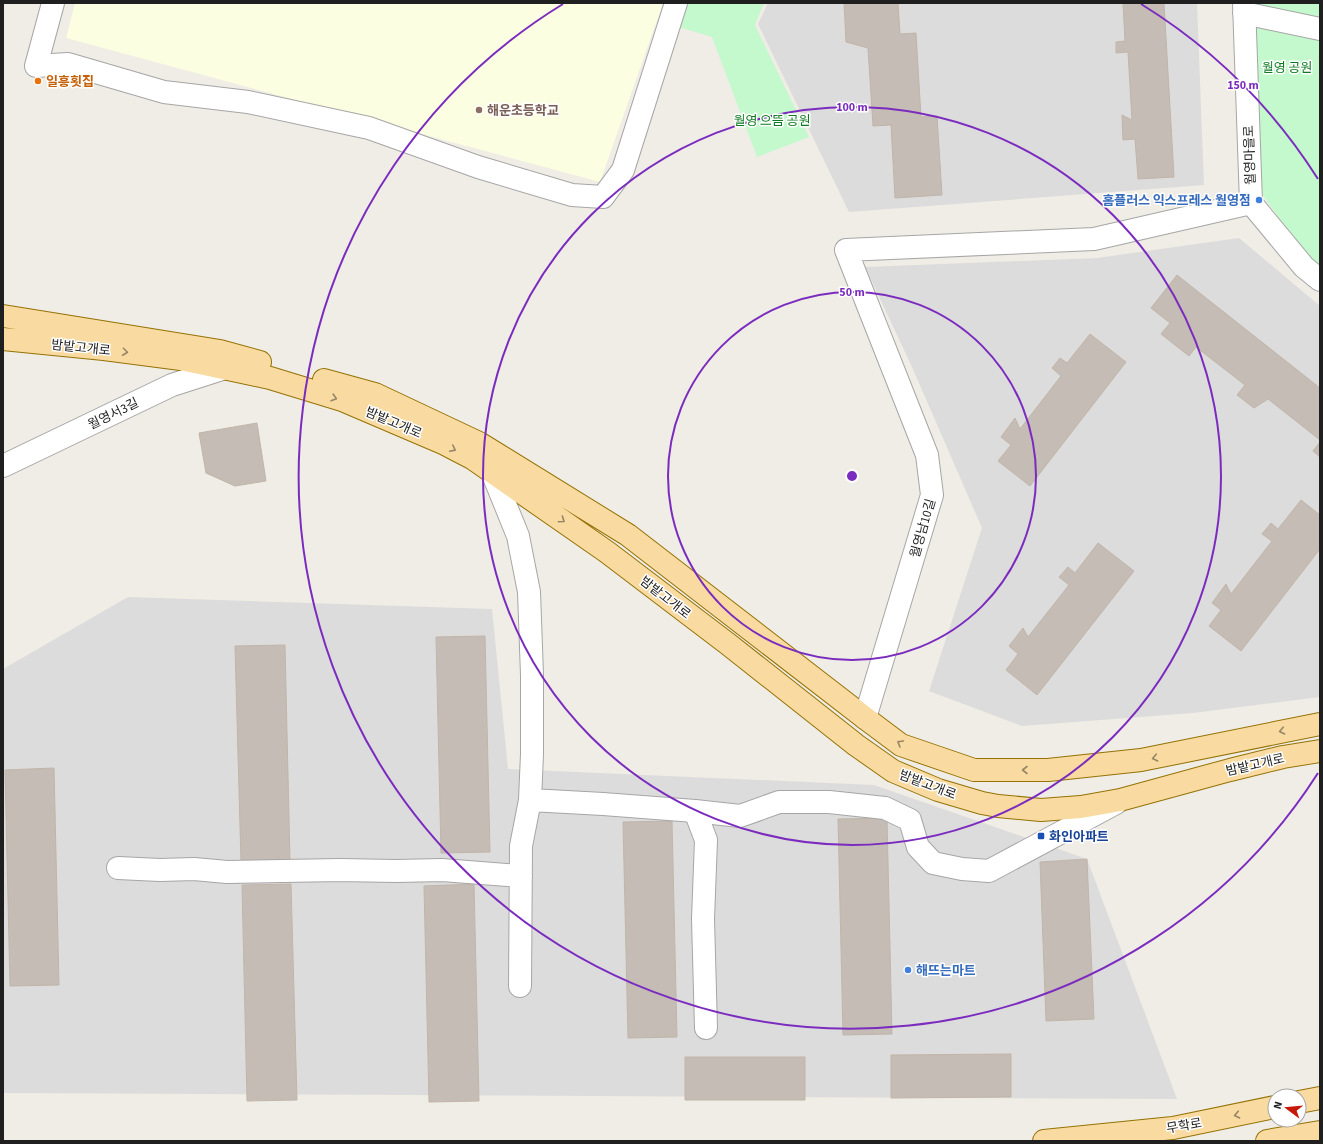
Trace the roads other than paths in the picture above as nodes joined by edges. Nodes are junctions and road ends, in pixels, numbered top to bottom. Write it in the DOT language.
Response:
graph roads {
  1 [pos="53,3"];
  2 [pos="676,3"];
  3 [pos="1244,8"];
  4 [pos="1320,29"];
  5 [pos="1251,203"];
  6 [pos="1320,280"];
  7 [pos="3,316"];
  8 [pos="3,339"];
  9 [pos="225,368"];
  10 [pos="3,466"];
  11 [pos="492,472"];
  12 [pos="865,718"];
  13 [pos="1320,724"];
  14 [pos="1320,751"];
  15 [pos="530,800"];
  16 [pos="1120,800"];
  17 [pos="695,811"];
  18 [pos="118,868"];
  19 [pos="521,876"];
  20 [pos="520,986"];
  21 [pos="706,1028"];
  22 [pos="1320,1098"];
  23 [pos="1307,1100"];
  24 [pos="1267,1109"];
  25 [pos="1320,1132"];
  26 [pos="1044,1141"];
  27 [pos="1267,1141"];
  1 -- 2 [label="street"];
  3 -- 4 [label="street"];
  3 -- 5 [label="street, 월영마을로"];
  5 -- 6 [label="street, 월영마을로"];
  5 -- 12 [label="street, 월영남10길"];
  7 -- 12 [label="main road, 밤밭고개로"];
  8 -- 9 [label="main road, 밤밭고개로, one-way"];
  9 -- 10 [label="street, 월영서3길"];
  9 -- 11 [label="main road, 밤밭고개로, one-way"];
  11 -- 15 [label="street"];
  11 -- 16 [label="main road, 밤밭고개로, one-way"];
  13 -- 12 [label="main road, 밤밭고개로, one-way"];
  14 -- 16 [label="main road, 밤밭고개로"];
  15 -- 17 [label="street"];
  15 -- 19 [label="street"];
  16 -- 17 [label="street"];
  17 -- 21 [label="street"];
  18 -- 19 [label="street"];
  19 -- 20 [label="street"];
  22 -- 23 [label="main road"];
  24 -- 26 [label="main road, 무학로, one-way"];
  25 -- 27 [label="main road"];
}
